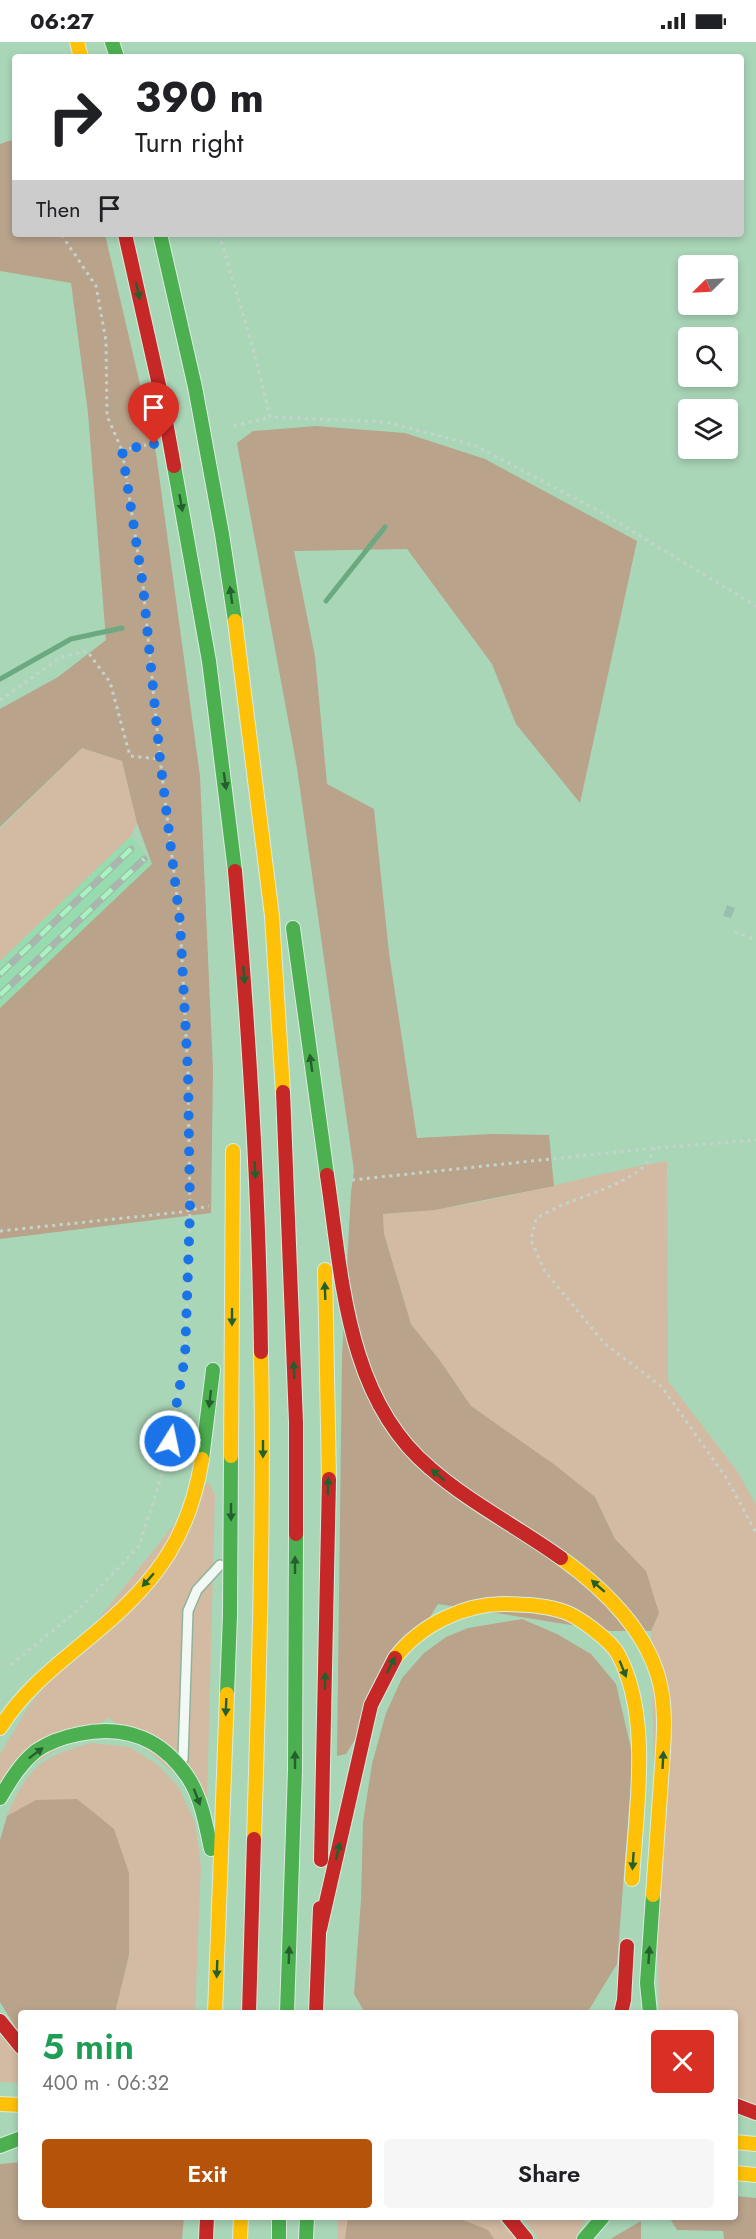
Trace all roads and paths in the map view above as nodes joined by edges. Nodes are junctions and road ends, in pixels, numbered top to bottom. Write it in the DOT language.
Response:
graph roads {
  1 [pos="63,237"];
  2 [pos="126,237"];
  3 [pos="161,237"];
  4 [pos="220,237"];
  5 [pos="270,417"];
  6 [pos="234,426"];
  7 [pos="154,444"];
  8 [pos="122,450"];
  9 [pos="756,606"];
  10 [pos="240,653"];
  11 [pos="209,661"];
  12 [pos="0,700"];
  13 [pos="266,756"];
  14 [pos="160,759"];
  15 [pos="216,828"];
  16 [pos="291,910"];
  17 [pos="735,932"];
  18 [pos="756,940"];
  19 [pos="319,1121"];
  20 [pos="756,1140"];
  21 [pos="233,1141"];
  22 [pos="655,1148"];
  23 [pos="349,1180"];
  24 [pos="210,1206"];
  25 [pos="190,1211"];
  26 [pos="233,1216"];
  27 [pos="0,1231"];
  28 [pos="218,1321"];
  29 [pos="214,1357"];
  30 [pos="756,1533"];
  31 [pos="230,1555"];
  32 [pos="11,1665"];
  33 [pos="0,1728"];
  34 [pos="182,1771"];
  35 [pos="0,1798"];
  36 [pos="630,1898"];
  37 [pos="219,1924"];
  38 [pos="320,1929"];
  39 [pos="628,1933"];
  40 [pos="215,2010"];
  41 [pos="249,2010"];
  42 [pos="286,2010"];
  43 [pos="316,2010"];
  44 [pos="622,2010"];
  45 [pos="650,2010"];
  46 [pos="0,2021"];
  47 [pos="18,2044"];
  48 [pos="0,2104"];
  49 [pos="18,2105"];
  50 [pos="738,2106"];
  51 [pos="756,2113"];
  52 [pos="0,2133"];
  53 [pos="18,2136"];
  54 [pos="18,2137"];
  55 [pos="738,2142"];
  56 [pos="756,2144"];
  57 [pos="0,2146"];
  58 [pos="738,2173"];
  59 [pos="756,2175"];
  60 [pos="738,2181"];
  61 [pos="756,2181"];
  62 [pos="241,2220"];
  63 [pos="279,2220"];
  64 [pos="307,2220"];
  65 [pos="510,2220"];
  66 [pos="600,2220"];
  67 [pos="240,2239"];
  68 [pos="279,2239"];
  69 [pos="306,2239"];
  70 [pos="526,2239"];
  71 [pos="584,2239"];
  1 -- 8 [label="path"];
  2 -- 11 [label="highway, one-way"];
  10 -- 3 [label="highway, one-way"];
  4 -- 5 [label="path"];
  5 -- 6 [label="path"];
  5 -- 9 [label="path"];
  7 -- 8 [label="path"];
  8 -- 14 [label="path"];
  10 -- 13 [label="highway"];
  42 -- 10 [label="highway, one-way"];
  11 -- 15 [label="highway"];
  11 -- 41 [label="highway, one-way"];
  12 -- 14 [label="path"];
  14 -- 25 [label="path"];
  19 -- 16 [label="highway, one-way"];
  17 -- 18 [label="path"];
  38 -- 19 [label="highway, one-way"];
  45 -- 19 [label="highway, one-way"];
  20 -- 22 [label="path"];
  21 -- 26 [label="highway"];
  22 -- 23 [label="path"];
  22 -- 30 [label="path"];
  24 -- 25 [label="path"];
  25 -- 27 [label="path"];
  25 -- 32 [label="path"];
  26 -- 28 [label="highway"];
  26 -- 31 [label="highway, one-way"];
  29 -- 33 [label="highway, one-way"];
  31 -- 34 [label="lane"];
  31 -- 37 [label="highway, one-way"];
  35 -- 34 [label="highway, one-way"];
  34 -- 37 [label="highway, one-way"];
  38 -- 36 [label="highway, one-way"];
  37 -- 40 [label="highway, one-way"];
  38 -- 43 [label="highway"];
  39 -- 44 [label="highway"];
  46 -- 47 [label="highway"];
  48 -- 49 [label="highway"];
  50 -- 51 [label="highway"];
  52 -- 53 [label="highway"];
  54 -- 57 [label="highway"];
  55 -- 56 [label="highway"];
  58 -- 59 [label="highway"];
  60 -- 61 [label="highway"];
  62 -- 67 [label="highway"];
  63 -- 68 [label="highway"];
  64 -- 69 [label="highway"];
  65 -- 70 [label="highway"];
  66 -- 71 [label="highway"];
}
